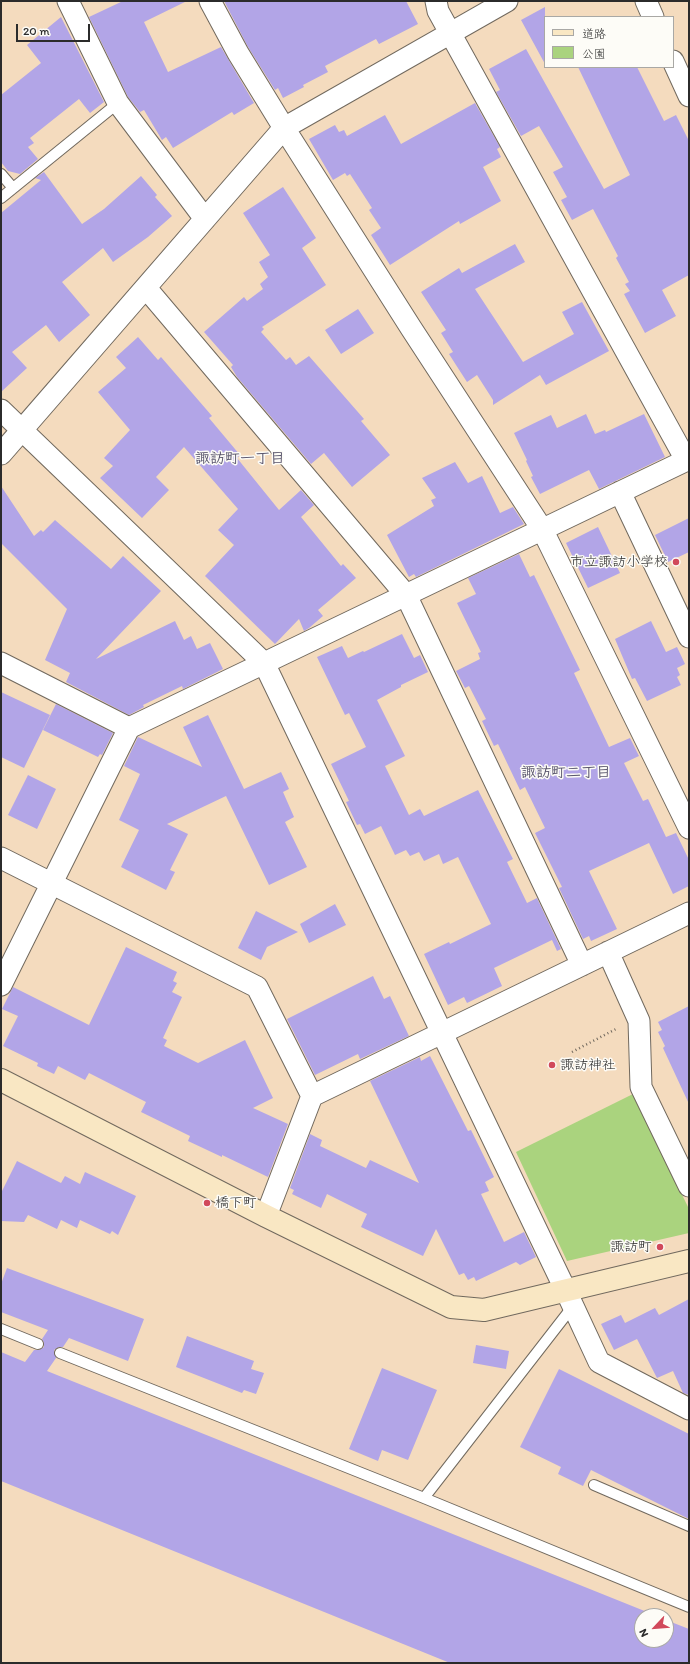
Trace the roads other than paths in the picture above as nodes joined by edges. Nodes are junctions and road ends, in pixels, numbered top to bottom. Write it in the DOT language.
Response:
graph roads {
  1 [pos="68,1"];
  2 [pos="210,1"];
  3 [pos="436,1"];
  4 [pos="507,1"];
  5 [pos="646,1"];
  6 [pos="653,16"];
  7 [pos="451,32"];
  8 [pos="674,63"];
  9 [pos="689,96"];
  10 [pos="118,103"];
  11 [pos="284,128"];
  12 [pos="1,174"];
  13 [pos="13,188"];
  14 [pos="1,198"];
  15 [pos="205,219"];
  16 [pos="146,288"];
  17 [pos="1,410"];
  18 [pos="21,430"];
  19 [pos="1,454"];
  20 [pos="687,460"];
  21 [pos="620,492"];
  22 [pos="542,529"];
  23 [pos="406,595"];
  24 [pos="689,637"];
  25 [pos="1,663"];
  26 [pos="264,663"];
  27 [pos="129,728"];
  28 [pos="689,828"];
  29 [pos="1,858"];
  30 [pos="52,883"];
  31 [pos="689,913"];
  32 [pos="608,952"];
  33 [pos="582,965"];
  34 [pos="1,985"];
  35 [pos="442,1033"];
  36 [pos="1,1080"];
  37 [pos="312,1096"];
  38 [pos="689,1186"];
  39 [pos="266,1216"];
  40 [pos="689,1261"];
  41 [pos="570,1298"];
  42 [pos="1,1329"];
  43 [pos="38,1344"];
  44 [pos="60,1352"];
  45 [pos="689,1409"];
  46 [pos="594,1486"];
  47 [pos="424,1498"];
  48 [pos="689,1526"];
  49 [pos="689,1607"];
  1 -- 10 [label="street"];
  2 -- 11 [label="street"];
  3 -- 7 [label="street"];
  4 -- 7 [label="street"];
  5 -- 6 [label="street"];
  7 -- 11 [label="street"];
  7 -- 20 [label="street"];
  8 -- 9 [label="street"];
  10 -- 13 [label="lane"];
  10 -- 15 [label="street"];
  11 -- 15 [label="street"];
  11 -- 22 [label="street"];
  12 -- 13 [label="lane"];
  13 -- 14 [label="lane"];
  15 -- 16 [label="street"];
  16 -- 18 [label="street"];
  16 -- 23 [label="street"];
  17 -- 18 [label="street"];
  18 -- 19 [label="street"];
  18 -- 26 [label="street"];
  20 -- 21 [label="street"];
  21 -- 22 [label="street"];
  21 -- 24 [label="street"];
  22 -- 23 [label="street"];
  22 -- 28 [label="street"];
  23 -- 26 [label="street"];
  23 -- 33 [label="street"];
  25 -- 27 [label="street"];
  26 -- 27 [label="street"];
  26 -- 35 [label="street"];
  27 -- 30 [label="street"];
  29 -- 30 [label="street"];
  30 -- 34 [label="street"];
  30 -- 37 [label="street"];
  31 -- 32 [label="street"];
  32 -- 33 [label="street"];
  32 -- 38 [label="street"];
  33 -- 35 [label="street"];
  35 -- 37 [label="street"];
  35 -- 41 [label="street"];
  36 -- 39 [label="street"];
  37 -- 39 [label="street"];
  39 -- 41 [label="street"];
  40 -- 41 [label="street"];
  41 -- 45 [label="street"];
  41 -- 47 [label="lane"];
  42 -- 43 [label="lane"];
  44 -- 47 [label="lane"];
  46 -- 48 [label="lane"];
  47 -- 49 [label="lane"];
}
